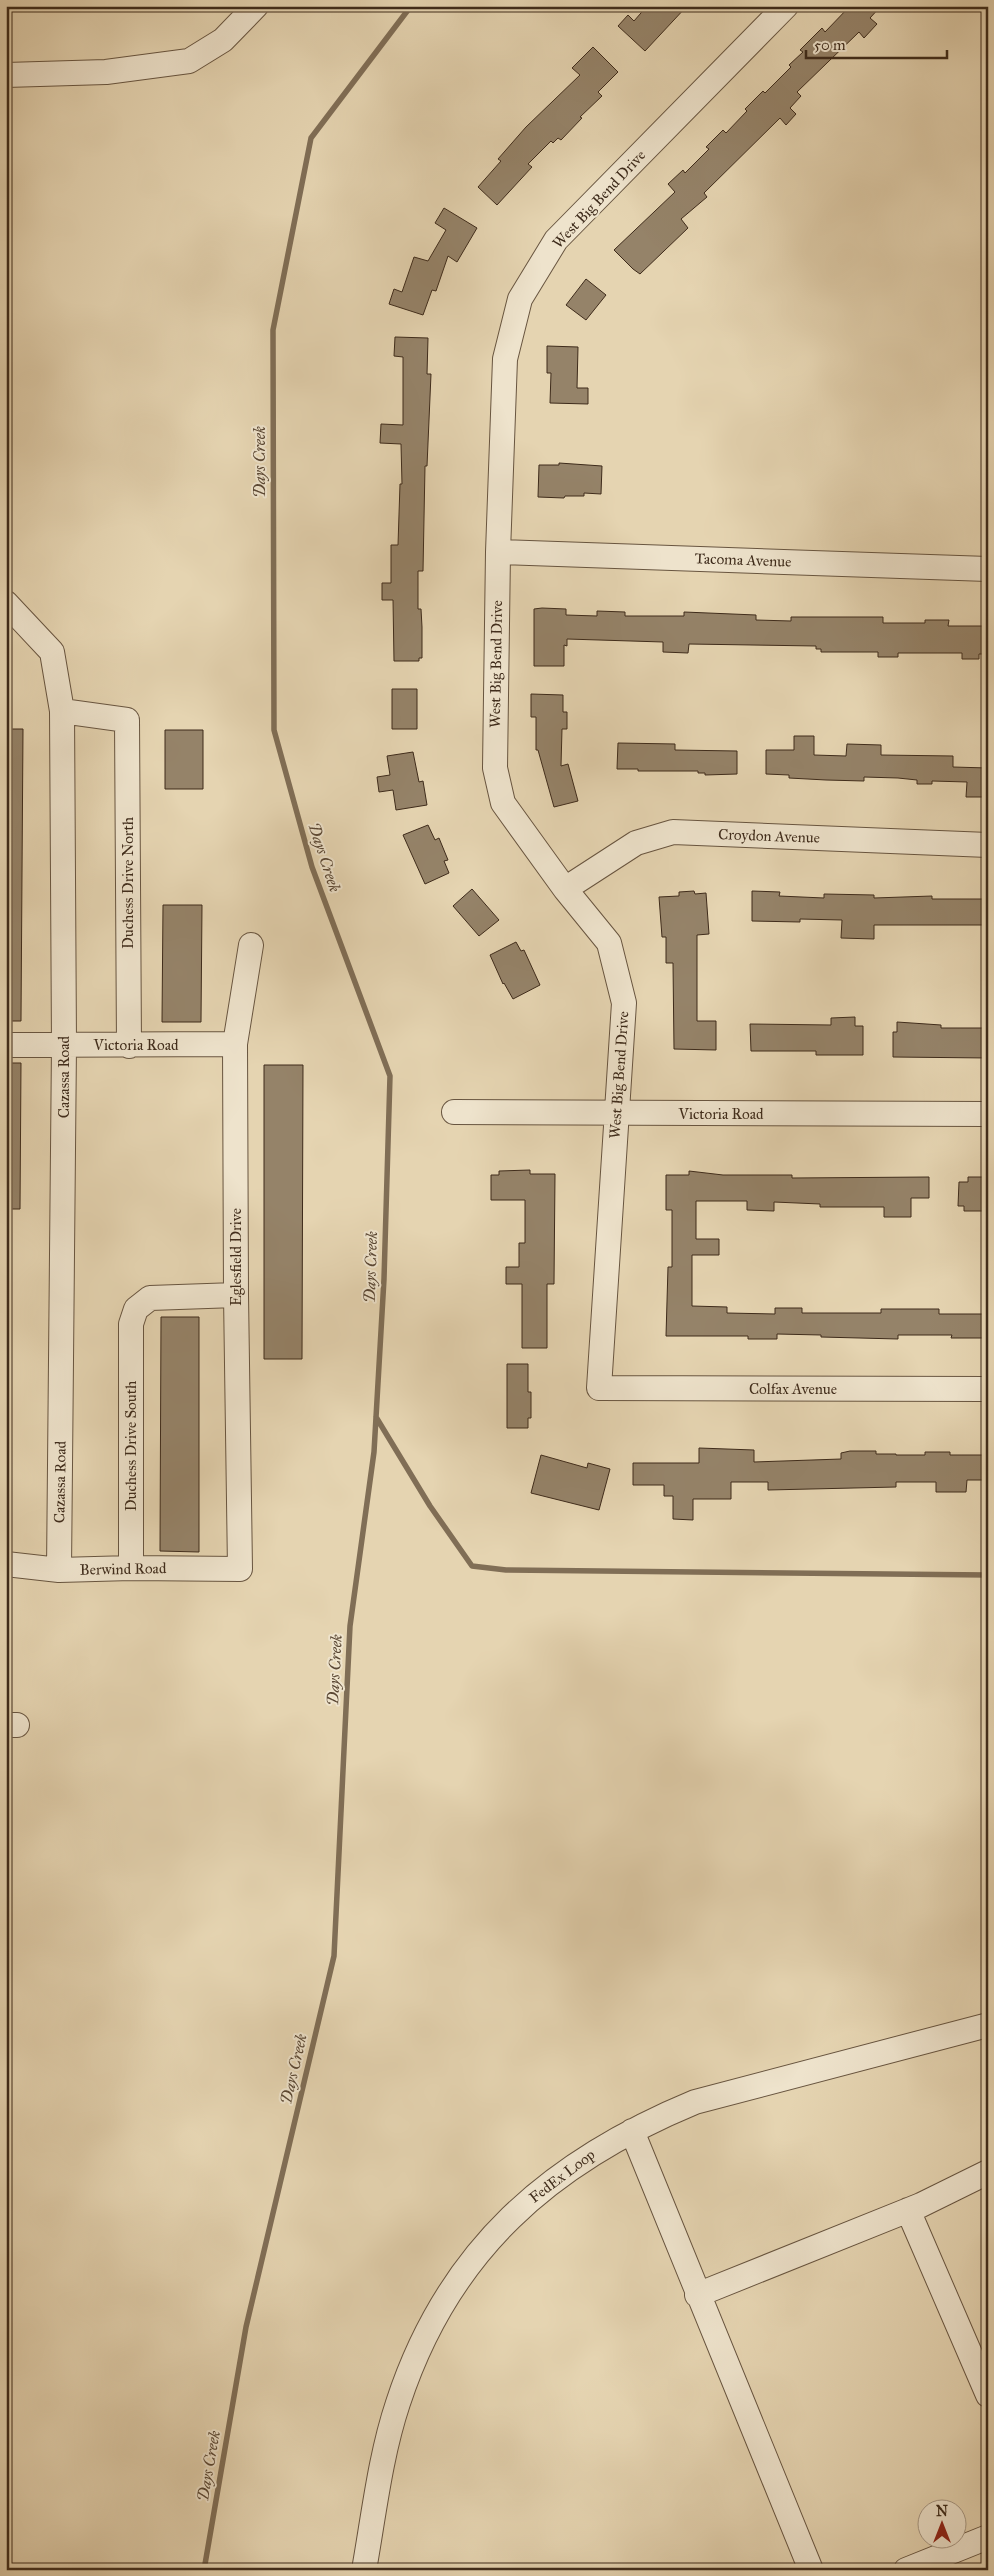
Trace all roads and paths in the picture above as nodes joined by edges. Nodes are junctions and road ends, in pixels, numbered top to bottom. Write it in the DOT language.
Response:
graph roads {
  1 [pos="256,6"];
  2 [pos="786,6"];
  3 [pos="6,75"];
  4 [pos="498,552"];
  5 [pos="988,569"];
  6 [pos="6,603"];
  7 [pos="62,711"];
  8 [pos="988,845"];
  9 [pos="565,889"];
  10 [pos="251,945"];
  11 [pos="235,1044"];
  12 [pos="6,1045"];
  13 [pos="64,1045"];
  14 [pos="129,1046"];
  15 [pos="454,1112"];
  16 [pos="988,1114"];
  17 [pos="616,1115"];
  18 [pos="236,1295"];
  19 [pos="598,1388"];
  20 [pos="988,1389"];
  21 [pos="6,1564"];
  22 [pos="131,1568"];
  23 [pos="60,1570"];
  24 [pos="240,1570"];
  25 [pos="988,2025"];
  26 [pos="632,2131"];
  27 [pos="988,2172"];
  28 [pos="908,2210"];
  29 [pos="698,2295"];
  30 [pos="988,2395"];
  31 [pos="988,2537"];
  32 [pos="364,2570"];
  33 [pos="811,2570"];
  34 [pos="906,2570"];
  1 -- 3 [label="street"];
  2 -- 4 [label="street, West Big Bend Drive"];
  4 -- 5 [label="street, Tacoma Avenue"];
  4 -- 9 [label="street, West Big Bend Drive"];
  6 -- 7 [label="street, Cazassa Road"];
  7 -- 13 [label="street, Cazassa Road"];
  7 -- 14 [label="street, Duchess Drive North"];
  8 -- 9 [label="street, Croydon Avenue"];
  9 -- 17 [label="street, West Big Bend Drive"];
  10 -- 11 [label="street, Eglesfield Drive"];
  11 -- 14 [label="street, Victoria Road"];
  11 -- 18 [label="street, Eglesfield Drive"];
  12 -- 13 [label="street, Victoria Road"];
  13 -- 14 [label="street, Victoria Road"];
  13 -- 23 [label="street, Cazassa Road"];
  15 -- 17 [label="street, Victoria Road"];
  16 -- 17 [label="street, Victoria Road"];
  17 -- 19 [label="street, West Big Bend Drive"];
  18 -- 22 [label="street, Duchess Drive South"];
  18 -- 24 [label="street, Eglesfield Drive"];
  19 -- 20 [label="street, Colfax Avenue"];
  21 -- 23 [label="street, Berwind Road"];
  22 -- 23 [label="street, Berwind Road"];
  22 -- 24 [label="street, Berwind Road"];
  25 -- 26 [label="street, FedEx Loop"];
  26 -- 29 [label="street"];
  26 -- 32 [label="street, FedEx Loop"];
  27 -- 28 [label="street"];
  28 -- 29 [label="street"];
  28 -- 30 [label="street"];
  29 -- 33 [label="street"];
  31 -- 34 [label="street"];
}
